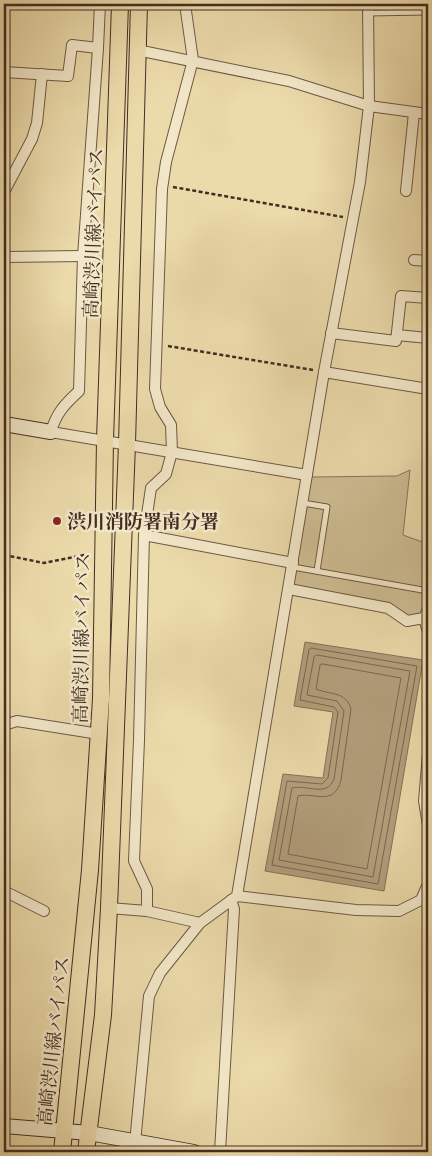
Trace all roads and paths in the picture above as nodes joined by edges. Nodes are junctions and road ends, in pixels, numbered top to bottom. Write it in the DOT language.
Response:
graph roads {
  1 [pos="100,4"];
  2 [pos="120,4"];
  3 [pos="139,4"];
  4 [pos="186,4"];
  5 [pos="368,8"];
  6 [pos="428,12"];
  7 [pos="98,48"];
  8 [pos="138,50"];
  9 [pos="193,60"];
  10 [pos="4,72"];
  11 [pos="42,74"];
  12 [pos="369,106"];
  13 [pos="414,113"];
  14 [pos="428,114"];
  15 [pos="162,185"];
  16 [pos="406,191"];
  17 [pos="4,192"];
  18 [pos="353,219"];
  19 [pos="83,256"];
  20 [pos="4,257"];
  21 [pos="414,260"];
  22 [pos="428,261"];
  23 [pos="428,298"];
  24 [pos="332,332"];
  25 [pos="397,335"];
  26 [pos="428,338"];
  27 [pos="157,345"];
  28 [pos="324,372"];
  29 [pos="428,389"];
  30 [pos="4,424"];
  31 [pos="51,432"];
  32 [pos="105,440"];
  33 [pos="127,444"];
  34 [pos="172,452"];
  35 [pos="307,475"];
  36 [pos="303,503"];
  37 [pos="144,535"];
  38 [pos="103,552"];
  39 [pos="4,555"];
  40 [pos="293,565"];
  41 [pos="316,571"];
  42 [pos="289,589"];
  43 [pos="428,591"];
  44 [pos="426,614"];
  45 [pos="428,632"];
  46 [pos="4,725"];
  47 [pos="99,734"];
  48 [pos="428,754"];
  49 [pos="427,780"];
  50 [pos="428,825"];
  51 [pos="428,884"];
  52 [pos="4,891"];
  53 [pos="234,898"];
  54 [pos="109,908"];
  55 [pos="44,911"];
  56 [pos="147,912"];
  57 [pos="200,923"];
  58 [pos="4,1126"];
  59 [pos="64,1132"];
  60 [pos="89,1133"];
  61 [pos="135,1143"];
  62 [pos="62,1152"];
  63 [pos="86,1152"];
  64 [pos="194,1152"];
  65 [pos="220,1152"];
  1 -- 7 [label="street"];
  2 -- 32 [label="main road, 高崎渋川線バイパス"];
  3 -- 8 [label="main road, 高崎渋川線バイパス"];
  4 -- 9 [label="street"];
  5 -- 6 [label="lane"];
  5 -- 12 [label="street"];
  7 -- 11 [label="street"];
  7 -- 19 [label="street"];
  8 -- 9 [label="street"];
  8 -- 33 [label="main road, 高崎渋川線バイパス"];
  9 -- 12 [label="street"];
  9 -- 15 [label="street"];
  10 -- 11 [label="street"];
  11 -- 17 [label="street"];
  12 -- 13 [label="street"];
  12 -- 18 [label="street"];
  13 -- 14 [label="street"];
  13 -- 16 [label="street"];
  15 -- 18 [label="path"];
  15 -- 27 [label="street"];
  18 -- 24 [label="street"];
  19 -- 20 [label="street"];
  19 -- 31 [label="street"];
  21 -- 22 [label="street"];
  23 -- 25 [label="street"];
  24 -- 25 [label="street"];
  24 -- 28 [label="street"];
  25 -- 26 [label="street"];
  27 -- 28 [label="path"];
  27 -- 34 [label="street"];
  28 -- 29 [label="street"];
  28 -- 35 [label="street"];
  30 -- 31 [label="street"];
  31 -- 32 [label="street"];
  32 -- 33 [label="street"];
  32 -- 38 [label="main road, 高崎渋川線バイパス"];
  33 -- 34 [label="street"];
  33 -- 54 [label="main road, 高崎渋川線バイパス"];
  34 -- 35 [label="street"];
  34 -- 37 [label="street"];
  35 -- 36 [label="street"];
  36 -- 40 [label="street"];
  36 -- 41 [label="lane"];
  37 -- 40 [label="street"];
  37 -- 56 [label="street"];
  38 -- 39 [label="path"];
  38 -- 47 [label="main road, 高崎渋川線バイパス"];
  40 -- 41 [label="lane"];
  40 -- 42 [label="street"];
  41 -- 43 [label="lane"];
  42 -- 44 [label="street"];
  42 -- 53 [label="street"];
  44 -- 45 [label="street"];
  46 -- 47 [label="street"];
  47 -- 59 [label="main road, 高崎渋川線バイパス"];
  48 -- 49 [label="street"];
  49 -- 50 [label="street"];
  51 -- 53 [label="street"];
  52 -- 55 [label="street"];
  53 -- 57 [label="street"];
  53 -- 65 [label="street"];
  54 -- 56 [label="street"];
  54 -- 60 [label="main road, 高崎渋川線バイパス"];
  56 -- 57 [label="street"];
  57 -- 61 [label="street"];
  58 -- 59 [label="street"];
  59 -- 60 [label="street"];
  59 -- 62 [label="main road, 高崎渋川線バイパス"];
  60 -- 61 [label="street"];
  60 -- 63 [label="main road, 高崎渋川線バイパス"];
  61 -- 64 [label="street"];
}
